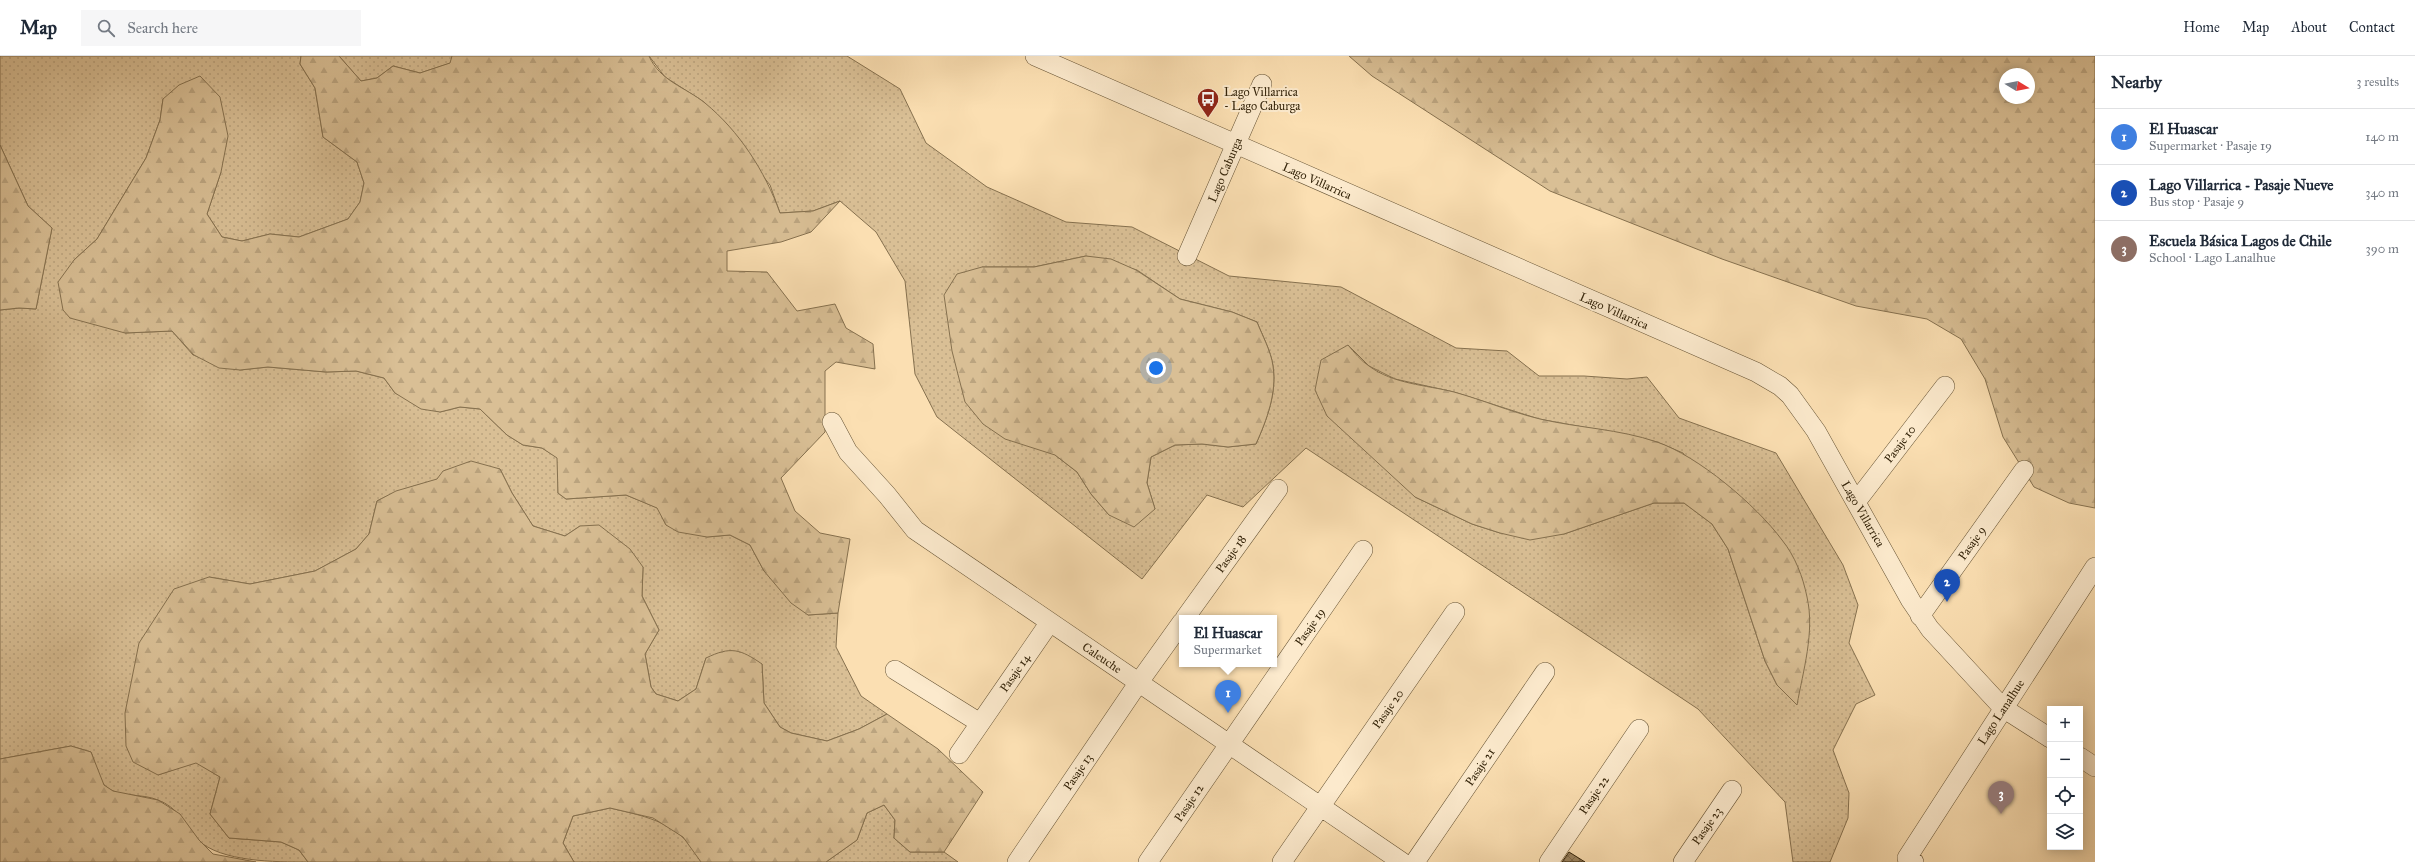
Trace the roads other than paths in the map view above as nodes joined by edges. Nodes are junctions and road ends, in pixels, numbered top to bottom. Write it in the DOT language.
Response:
graph roads {
  1 [pos="1035,56"];
  2 [pos="1262,84"];
  3 [pos="1236,145"];
  4 [pos="1187,256"];
  5 [pos="1945,386"];
  6 [pos="832,422"];
  7 [pos="2024,470"];
  8 [pos="1278,489"];
  9 [pos="1856,502"];
  10 [pos="1363,550"];
  11 [pos="2095,567"];
  12 [pos="1455,612"];
  13 [pos="1187,615"];
  14 [pos="1920,616"];
  15 [pos="1050,622"];
  16 [pos="1179,626"];
  17 [pos="895,670"];
  18 [pos="1545,672"];
  19 [pos="1139,682"];
  20 [pos="2003,708"];
  21 [pos="980,723"];
  22 [pos="1639,729"];
  23 [pos="2047,736"];
  24 [pos="1229,744"];
  25 [pos="959,754"];
  26 [pos="2083,759"];
  27 [pos="2095,767"];
  28 [pos="1732,790"];
  29 [pos="1320,806"];
  30 [pos="1911,860"];
  31 [pos="1017,862"];
  32 [pos="1148,862"];
  33 [pos="1282,862"];
  34 [pos="1402,862"];
  35 [pos="1415,862"];
  36 [pos="1549,862"];
  37 [pos="1683,862"];
  1 -- 3 [label="street, Lago Villarrica"];
  2 -- 3 [label="street, Lago Caburga"];
  3 -- 4 [label="street, Lago Caburga"];
  3 -- 9 [label="street, Lago Villarrica"];
  5 -- 9 [label="street, Pasaje 10"];
  6 -- 15 [label="street, Caleuche"];
  7 -- 14 [label="street, Pasaje 9"];
  8 -- 13 [label="street, Pasaje 18"];
  9 -- 14 [label="street, Lago Villarrica"];
  10 -- 24 [label="street, Pasaje 19"];
  11 -- 20 [label="street, Lago Lanalhue"];
  12 -- 29 [label="street, Pasaje 20"];
  14 -- 20 [label="street, Lago Villarrica"];
  15 -- 19 [label="street, Caleuche"];
  15 -- 21 [label="street, Pasaje 14"];
  16 -- 19 [label="street"];
  17 -- 21 [label="street"];
  18 -- 35 [label="street, Pasaje 21"];
  19 -- 24 [label="street, Caleuche"];
  19 -- 31 [label="street, Pasaje 13"];
  20 -- 23 [label="street, Lago Villarrica"];
  20 -- 30 [label="street, Lago Lanalhue"];
  21 -- 25 [label="street, Pasaje 14"];
  22 -- 36 [label="street, Pasaje 22"];
  24 -- 29 [label="street, Caleuche"];
  24 -- 32 [label="street, Pasaje 12"];
  26 -- 27 [label="street"];
  28 -- 37 [label="street, Pasaje 23"];
  29 -- 33 [label="street, Pasaje 20"];
  29 -- 34 [label="street, Caleuche"];
}
